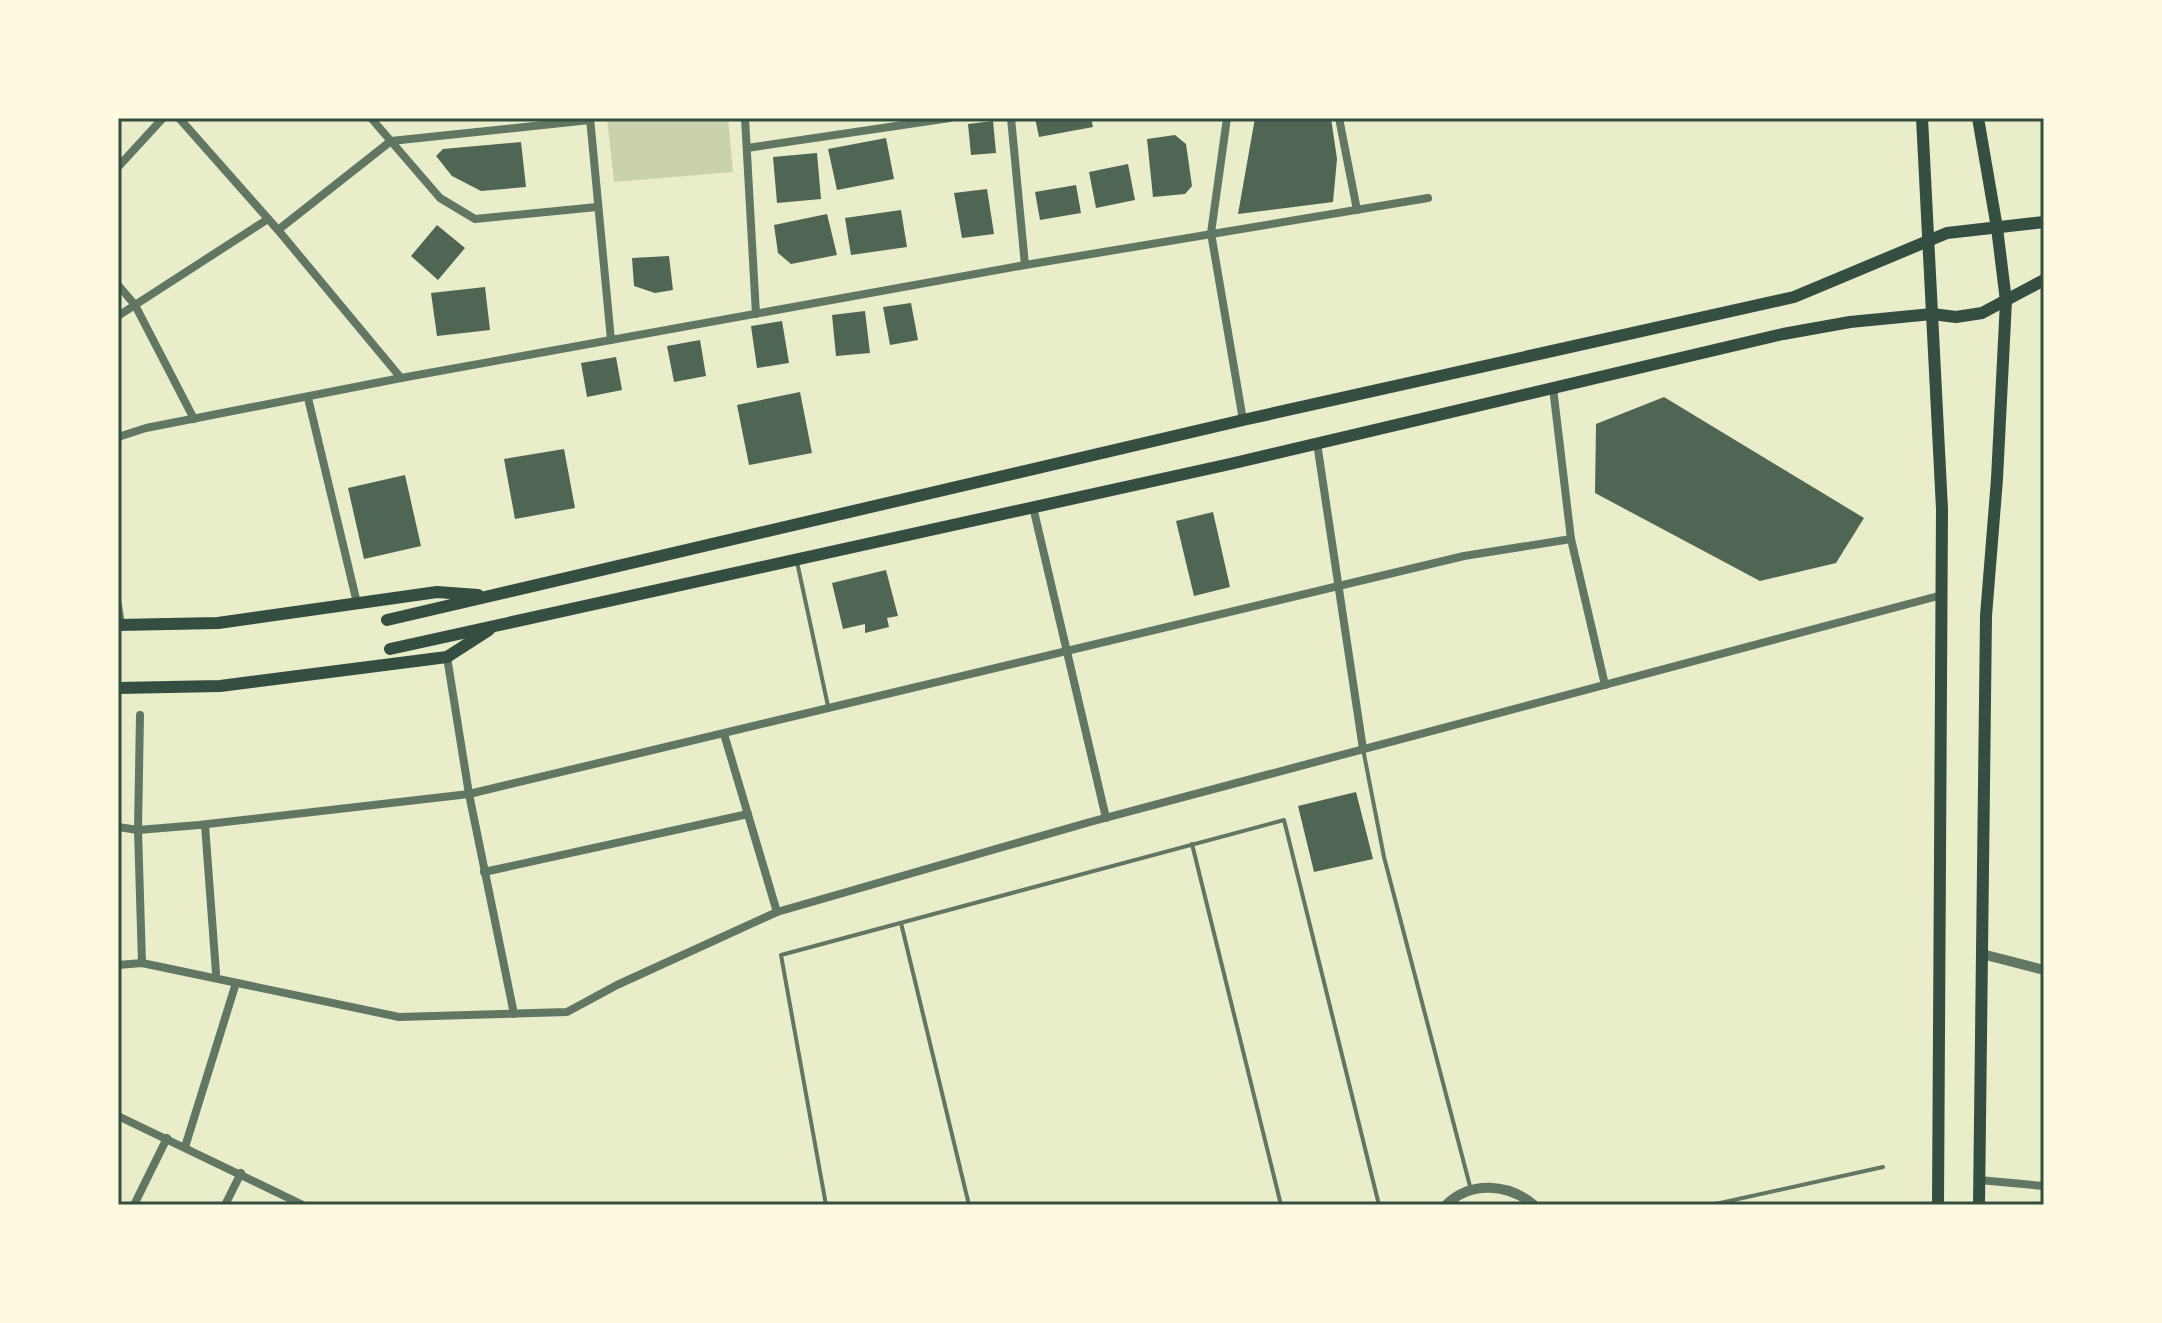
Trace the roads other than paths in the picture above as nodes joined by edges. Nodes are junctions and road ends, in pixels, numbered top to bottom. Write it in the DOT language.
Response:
graph roads {
  1 [pos="163,118"];
  2 [pos="179,118"];
  3 [pos="371,118"];
  4 [pos="745,118"];
  5 [pos="950,118"];
  6 [pos="1011,118"];
  7 [pos="1227,118"];
  8 [pos="1339,118"];
  9 [pos="1922,118"];
  10 [pos="1978,118"];
  11 [pos="590,119"];
  12 [pos="391,141"];
  13 [pos="747,148"];
  14 [pos="118,167"];
  15 [pos="1428,198"];
  16 [pos="597,207"];
  17 [pos="1357,210"];
  18 [pos="268,219"];
  19 [pos="2044,222"];
  20 [pos="1997,228"];
  21 [pos="278,230"];
  22 [pos="1211,233"];
  23 [pos="1927,243"];
  24 [pos="1025,265"];
  25 [pos="2044,280"];
  26 [pos="118,285"];
  27 [pos="2006,301"];
  28 [pos="135,305"];
  29 [pos="756,314"];
  30 [pos="1932,314"];
  31 [pos="118,316"];
  32 [pos="611,340"];
  33 [pos="401,378"];
  34 [pos="1553,388"];
  35 [pos="308,398"];
  36 [pos="194,419"];
  37 [pos="1243,420"];
  38 [pos="118,437"];
  39 [pos="1317,443"];
  40 [pos="1033,507"];
  41 [pos="1571,539"];
  42 [pos="796,560"];
  43 [pos="1340,588"];
  44 [pos="1942,595"];
  45 [pos="489,596"];
  46 [pos="357,603"];
  47 [pos="118,605"];
  48 [pos="387,620"];
  49 [pos="120,625"];
  50 [pos="494,626"];
  51 [pos="390,649"];
  52 [pos="1065,650"];
  53 [pos="447,657"];
  54 [pos="1605,685"];
  55 [pos="118,688"];
  56 [pos="829,708"];
  57 [pos="140,715"];
  58 [pos="724,734"];
  59 [pos="1363,749"];
  60 [pos="469,794"];
  61 [pos="748,814"];
  62 [pos="1106,818"];
  63 [pos="205,825"];
  64 [pos="118,827"];
  65 [pos="138,830"];
  66 [pos="1192,844"];
  67 [pos="484,872"];
  68 [pos="777,912"];
  69 [pos="901,923"];
  70 [pos="1982,954"];
  71 [pos="142,963"];
  72 [pos="118,965"];
  73 [pos="2043,969"];
  74 [pos="216,973"];
  75 [pos="236,983"];
  76 [pos="514,1014"];
  77 [pos="118,1116"];
  78 [pos="167,1138"];
  79 [pos="185,1147"];
  80 [pos="1883,1167"];
  81 [pos="241,1173"];
  82 [pos="1979,1180"];
  83 [pos="2044,1186"];
  84 [pos="1471,1190"];
  85 [pos="134,1205"];
  86 [pos="225,1205"];
  87 [pos="303,1205"];
  88 [pos="826,1205"];
  89 [pos="969,1205"];
  90 [pos="1281,1205"];
  91 [pos="1379,1205"];
  92 [pos="1446,1205"];
  93 [pos="1534,1205"];
  94 [pos="1711,1205"];
  95 [pos="1938,1205"];
  96 [pos="1979,1205"];
  1 -- 14 [label="street"];
  2 -- 18 [label="street"];
  3 -- 12 [label="street"];
  4 -- 13 [label="street"];
  5 -- 13 [label="street"];
  6 -- 24 [label="street"];
  7 -- 22 [label="street"];
  8 -- 17 [label="street"];
  9 -- 23 [label="main road"];
  10 -- 20 [label="main road"];
  11 -- 12 [label="street"];
  11 -- 16 [label="street"];
  12 -- 16 [label="street"];
  12 -- 21 [label="street"];
  13 -- 29 [label="street"];
  15 -- 17 [label="street"];
  16 -- 32 [label="street"];
  17 -- 22 [label="street"];
  18 -- 21 [label="street"];
  18 -- 28 [label="street"];
  19 -- 20 [label="main road"];
  20 -- 23 [label="main road"];
  20 -- 27 [label="main road"];
  21 -- 33 [label="street"];
  22 -- 24 [label="street"];
  22 -- 37 [label="street"];
  23 -- 30 [label="main road"];
  23 -- 37 [label="main road"];
  24 -- 29 [label="street"];
  25 -- 27 [label="main road"];
  26 -- 28 [label="street"];
  27 -- 30 [label="main road"];
  27 -- 70 [label="main road"];
  28 -- 31 [label="street"];
  28 -- 36 [label="street"];
  29 -- 32 [label="street"];
  30 -- 34 [label="main road"];
  30 -- 44 [label="main road"];
  32 -- 33 [label="street"];
  33 -- 35 [label="street"];
  34 -- 39 [label="main road"];
  34 -- 41 [label="street"];
  35 -- 36 [label="street"];
  35 -- 46 [label="street"];
  36 -- 38 [label="street"];
  37 -- 45 [label="main road"];
  39 -- 40 [label="main road"];
  39 -- 43 [label="street"];
  40 -- 42 [label="main road"];
  40 -- 52 [label="street"];
  41 -- 43 [label="street"];
  41 -- 54 [label="street"];
  42 -- 50 [label="main road"];
  42 -- 56 [label="lane"];
  43 -- 52 [label="street"];
  43 -- 59 [label="street"];
  44 -- 54 [label="street"];
  44 -- 95 [label="main road"];
  45 -- 46 [label="main road"];
  45 -- 48 [label="main road"];
  46 -- 49 [label="main road"];
  47 -- 49 [label="street"];
  50 -- 51 [label="main road"];
  50 -- 53 [label="main road"];
  52 -- 56 [label="street"];
  52 -- 62 [label="street"];
  53 -- 55 [label="main road"];
  53 -- 60 [label="street"];
  54 -- 59 [label="street"];
  56 -- 58 [label="street"];
  57 -- 65 [label="street"];
  58 -- 60 [label="street"];
  58 -- 61 [label="street"];
  59 -- 62 [label="street"];
  59 -- 84 [label="lane"];
  60 -- 63 [label="street"];
  60 -- 67 [label="street"];
  61 -- 67 [label="street"];
  61 -- 68 [label="street"];
  62 -- 68 [label="street"];
  63 -- 65 [label="street"];
  63 -- 74 [label="street"];
  64 -- 65 [label="street"];
  65 -- 71 [label="street"];
  66 -- 69 [label="lane"];
  66 -- 90 [label="lane"];
  66 -- 91 [label="lane"];
  67 -- 76 [label="street"];
  68 -- 76 [label="street"];
  69 -- 88 [label="lane"];
  69 -- 89 [label="lane"];
  70 -- 73 [label="street"];
  70 -- 82 [label="main road"];
  71 -- 72 [label="street"];
  71 -- 75 [label="street"];
  75 -- 76 [label="street"];
  75 -- 79 [label="street"];
  77 -- 78 [label="street"];
  78 -- 79 [label="street"];
  78 -- 85 [label="street"];
  79 -- 81 [label="street"];
  80 -- 94 [label="lane"];
  81 -- 86 [label="street"];
  81 -- 87 [label="street"];
  82 -- 83 [label="street"];
  82 -- 96 [label="main road"];
  84 -- 92 [label="street"];
  84 -- 93 [label="street"];
}
